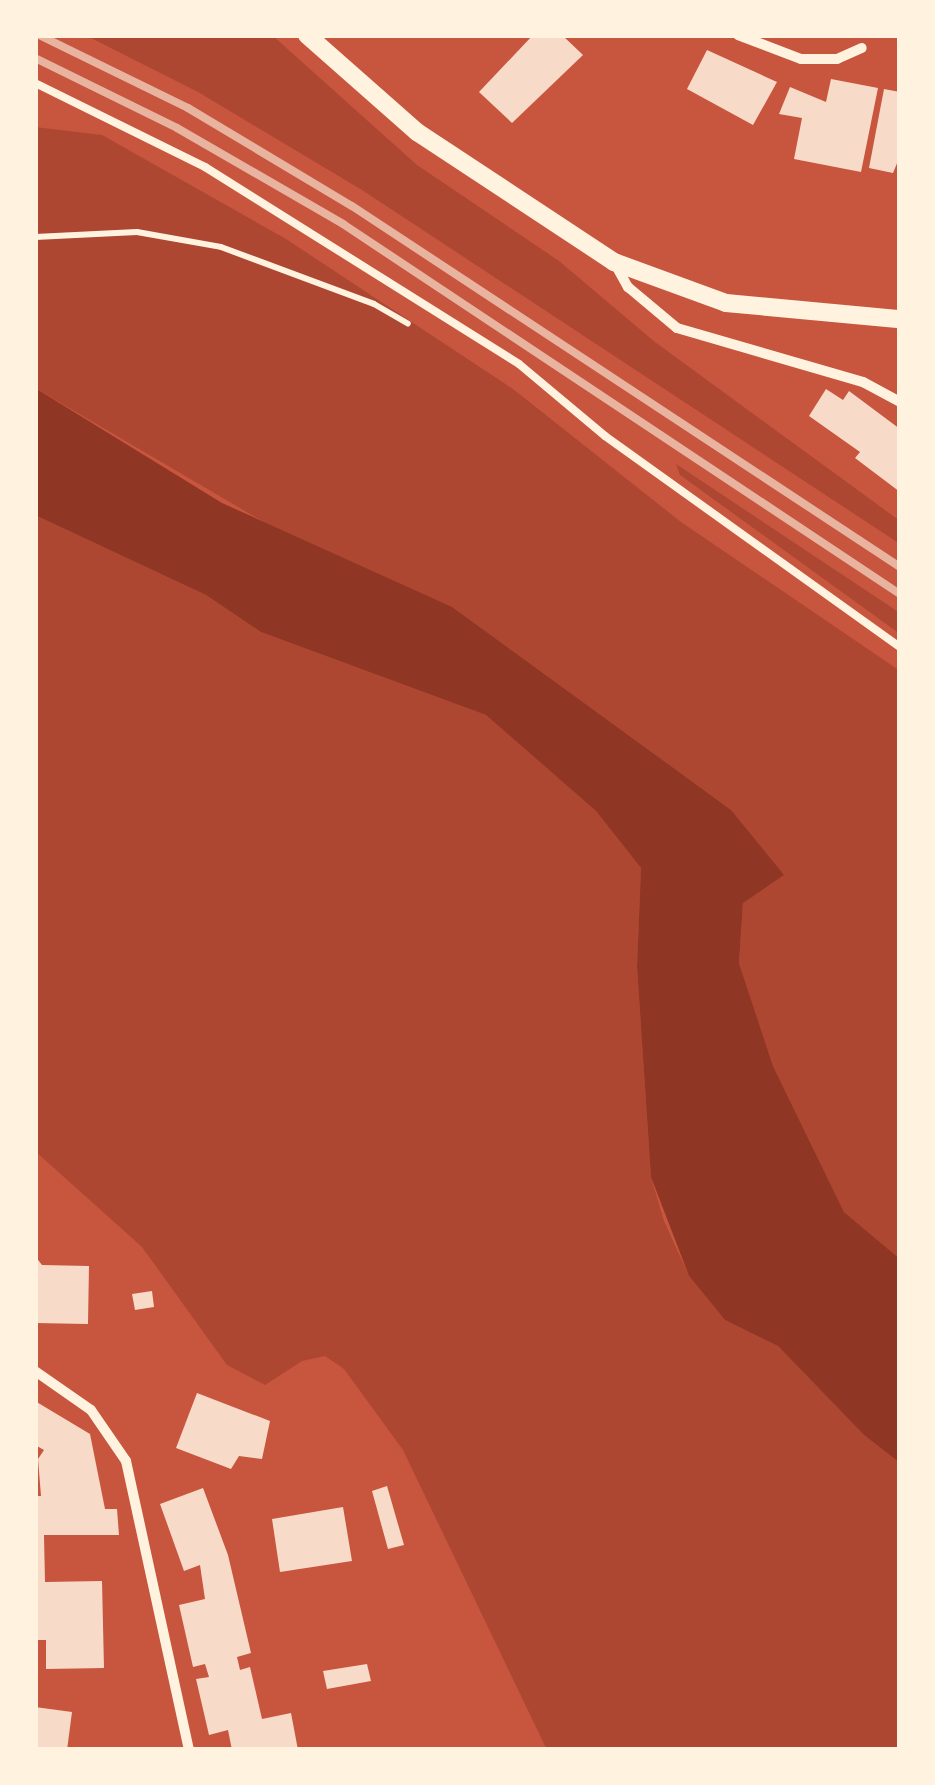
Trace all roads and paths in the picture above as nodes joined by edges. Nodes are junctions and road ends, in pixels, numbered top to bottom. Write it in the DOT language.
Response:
graph roads {
  1 [pos="307,35"];
  2 [pos="738,35"];
  3 [pos="862,48"];
  4 [pos="35,83"];
  5 [pos="35,237"];
  6 [pos="614,262"];
  7 [pos="900,320"];
  8 [pos="424,334"];
  9 [pos="900,402"];
  10 [pos="900,647"];
  11 [pos="35,1371"];
  12 [pos="189,1750"];
  1 -- 6 [label="street"];
  2 -- 3 [label="street"];
  4 -- 10 [label="lane"];
  5 -- 8 [label="path"];
  6 -- 7 [label="street"];
  6 -- 9 [label="street"];
  11 -- 12 [label="street"];
}
